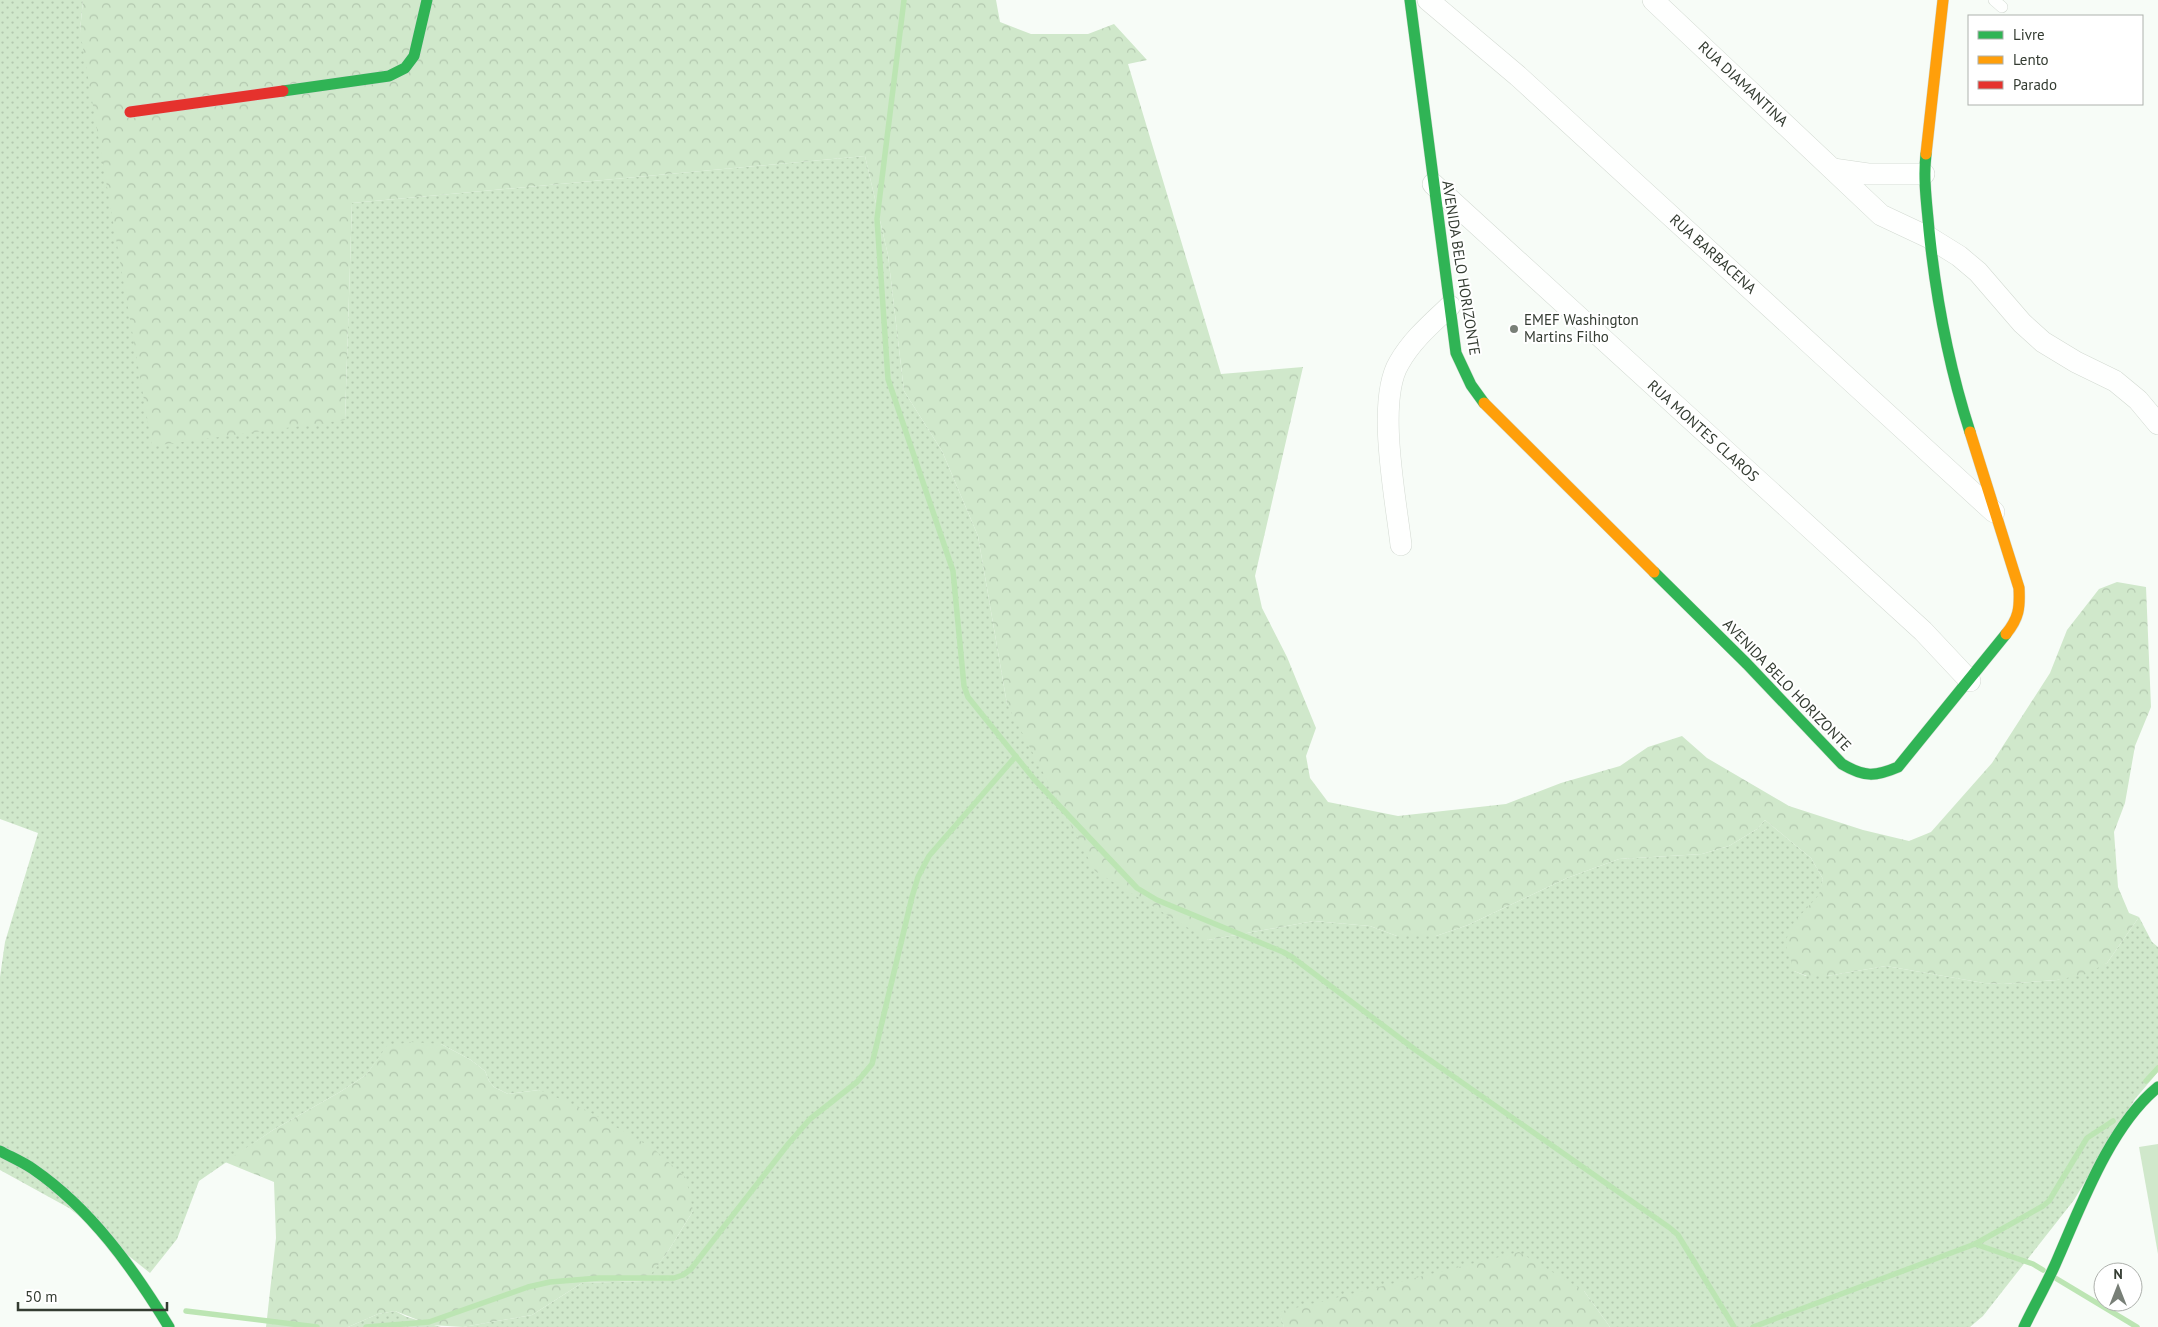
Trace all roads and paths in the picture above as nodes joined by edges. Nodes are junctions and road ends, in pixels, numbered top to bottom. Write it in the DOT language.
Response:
graph roads {
  1 [pos="427,0"];
  2 [pos="1410,0"];
  3 [pos="1428,0"];
  4 [pos="1653,0"];
  5 [pos="1939,3"];
  6 [pos="130,112"];
  7 [pos="1833,168"];
  8 [pos="1924,174"];
  9 [pos="1433,184"];
  10 [pos="1930,238"];
  11 [pos="1450,306"];
  12 [pos="2158,424"];
  13 [pos="1994,512"];
  14 [pos="1402,545"];
  15 [pos="1970,681"];
  16 [pos="2158,1086"];
  17 [pos="0,1152"];
  18 [pos="169,1327"];
  19 [pos="2024,1327"];
  1 -- 6 [label="street"];
  2 -- 9 [label="street, AVENIDA BELO HORIZONTE"];
  3 -- 13 [label="street, RUA BARBACENA"];
  4 -- 7 [label="street, RUA DIAMANTINA"];
  5 -- 8 [label="street, AVENIDA BELO HORIZONTE"];
  7 -- 8 [label="street"];
  7 -- 10 [label="street, RUA DIAMANTINA"];
  8 -- 10 [label="street, AVENIDA BELO HORIZONTE"];
  9 -- 11 [label="street, AVENIDA BELO HORIZONTE"];
  9 -- 15 [label="street, RUA MONTES CLAROS"];
  10 -- 12 [label="street, RUA DIAMANTINA"];
  10 -- 13 [label="street, AVENIDA BELO HORIZONTE"];
  11 -- 14 [label="street"];
  11 -- 15 [label="street, AVENIDA BELO HORIZONTE"];
  13 -- 15 [label="street, AVENIDA BELO HORIZONTE"];
  16 -- 19 [label="street"];
  17 -- 18 [label="street"];
}
